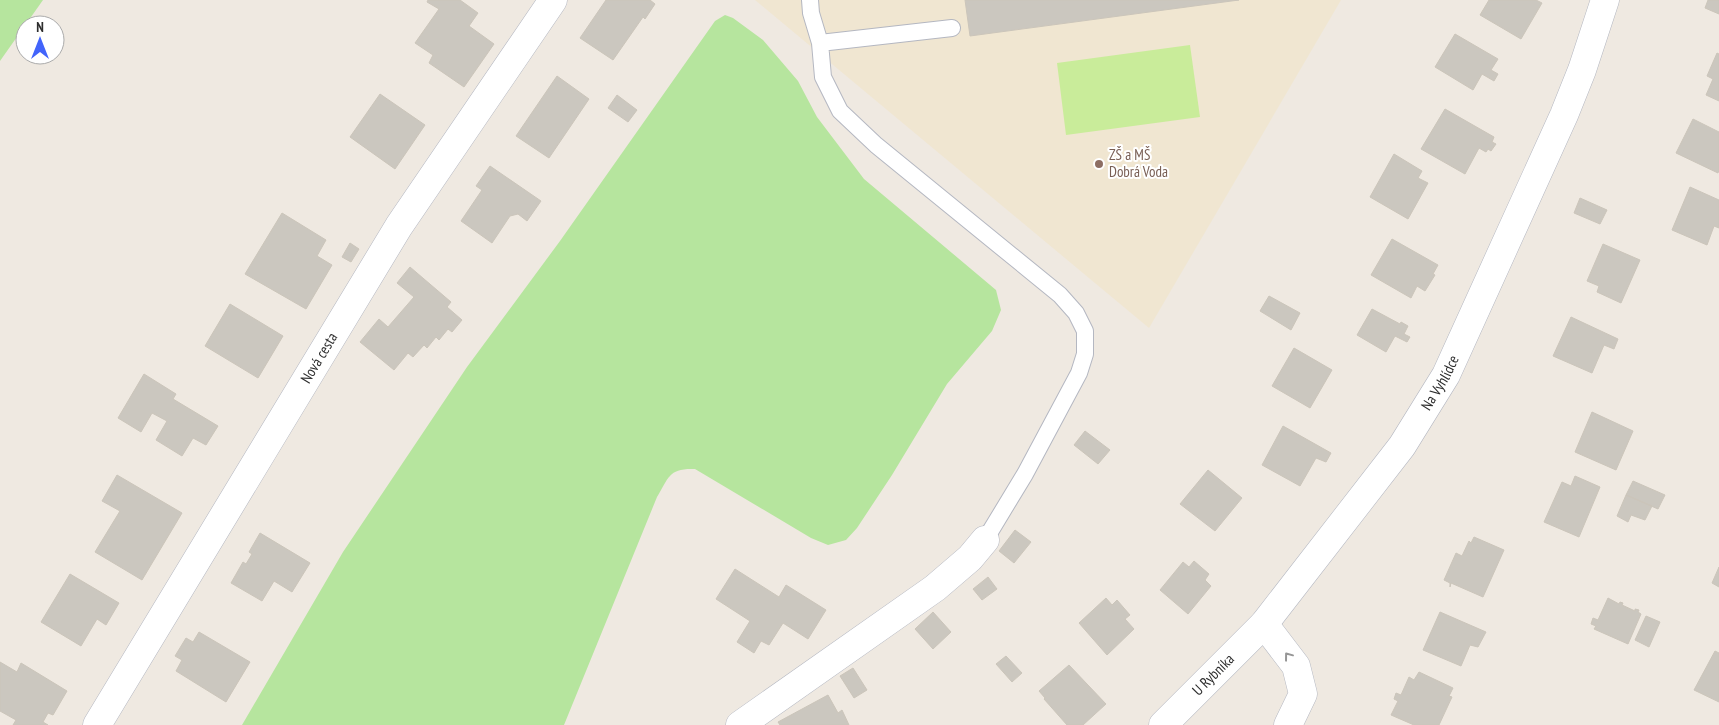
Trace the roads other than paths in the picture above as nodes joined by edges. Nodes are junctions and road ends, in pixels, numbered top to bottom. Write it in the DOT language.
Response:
graph roads {
  1 [pos="553,0"];
  2 [pos="810,0"];
  3 [pos="1605,0"];
  4 [pos="952,28"];
  5 [pos="820,43"];
  6 [pos="985,540"];
  7 [pos="1264,624"];
  8 [pos="1172,723"];
  9 [pos="97,725"];
  10 [pos="740,725"];
  11 [pos="1288,725"];
  1 -- 9 [label="street, Nová cesta"];
  2 -- 5 [label="lane"];
  3 -- 7 [label="street, Na Vyhlídce"];
  4 -- 5 [label="lane"];
  5 -- 6 [label="lane"];
  6 -- 10 [label="street"];
  7 -- 8 [label="street, U Rybníka"];
  11 -- 7 [label="street, one-way"];
}
